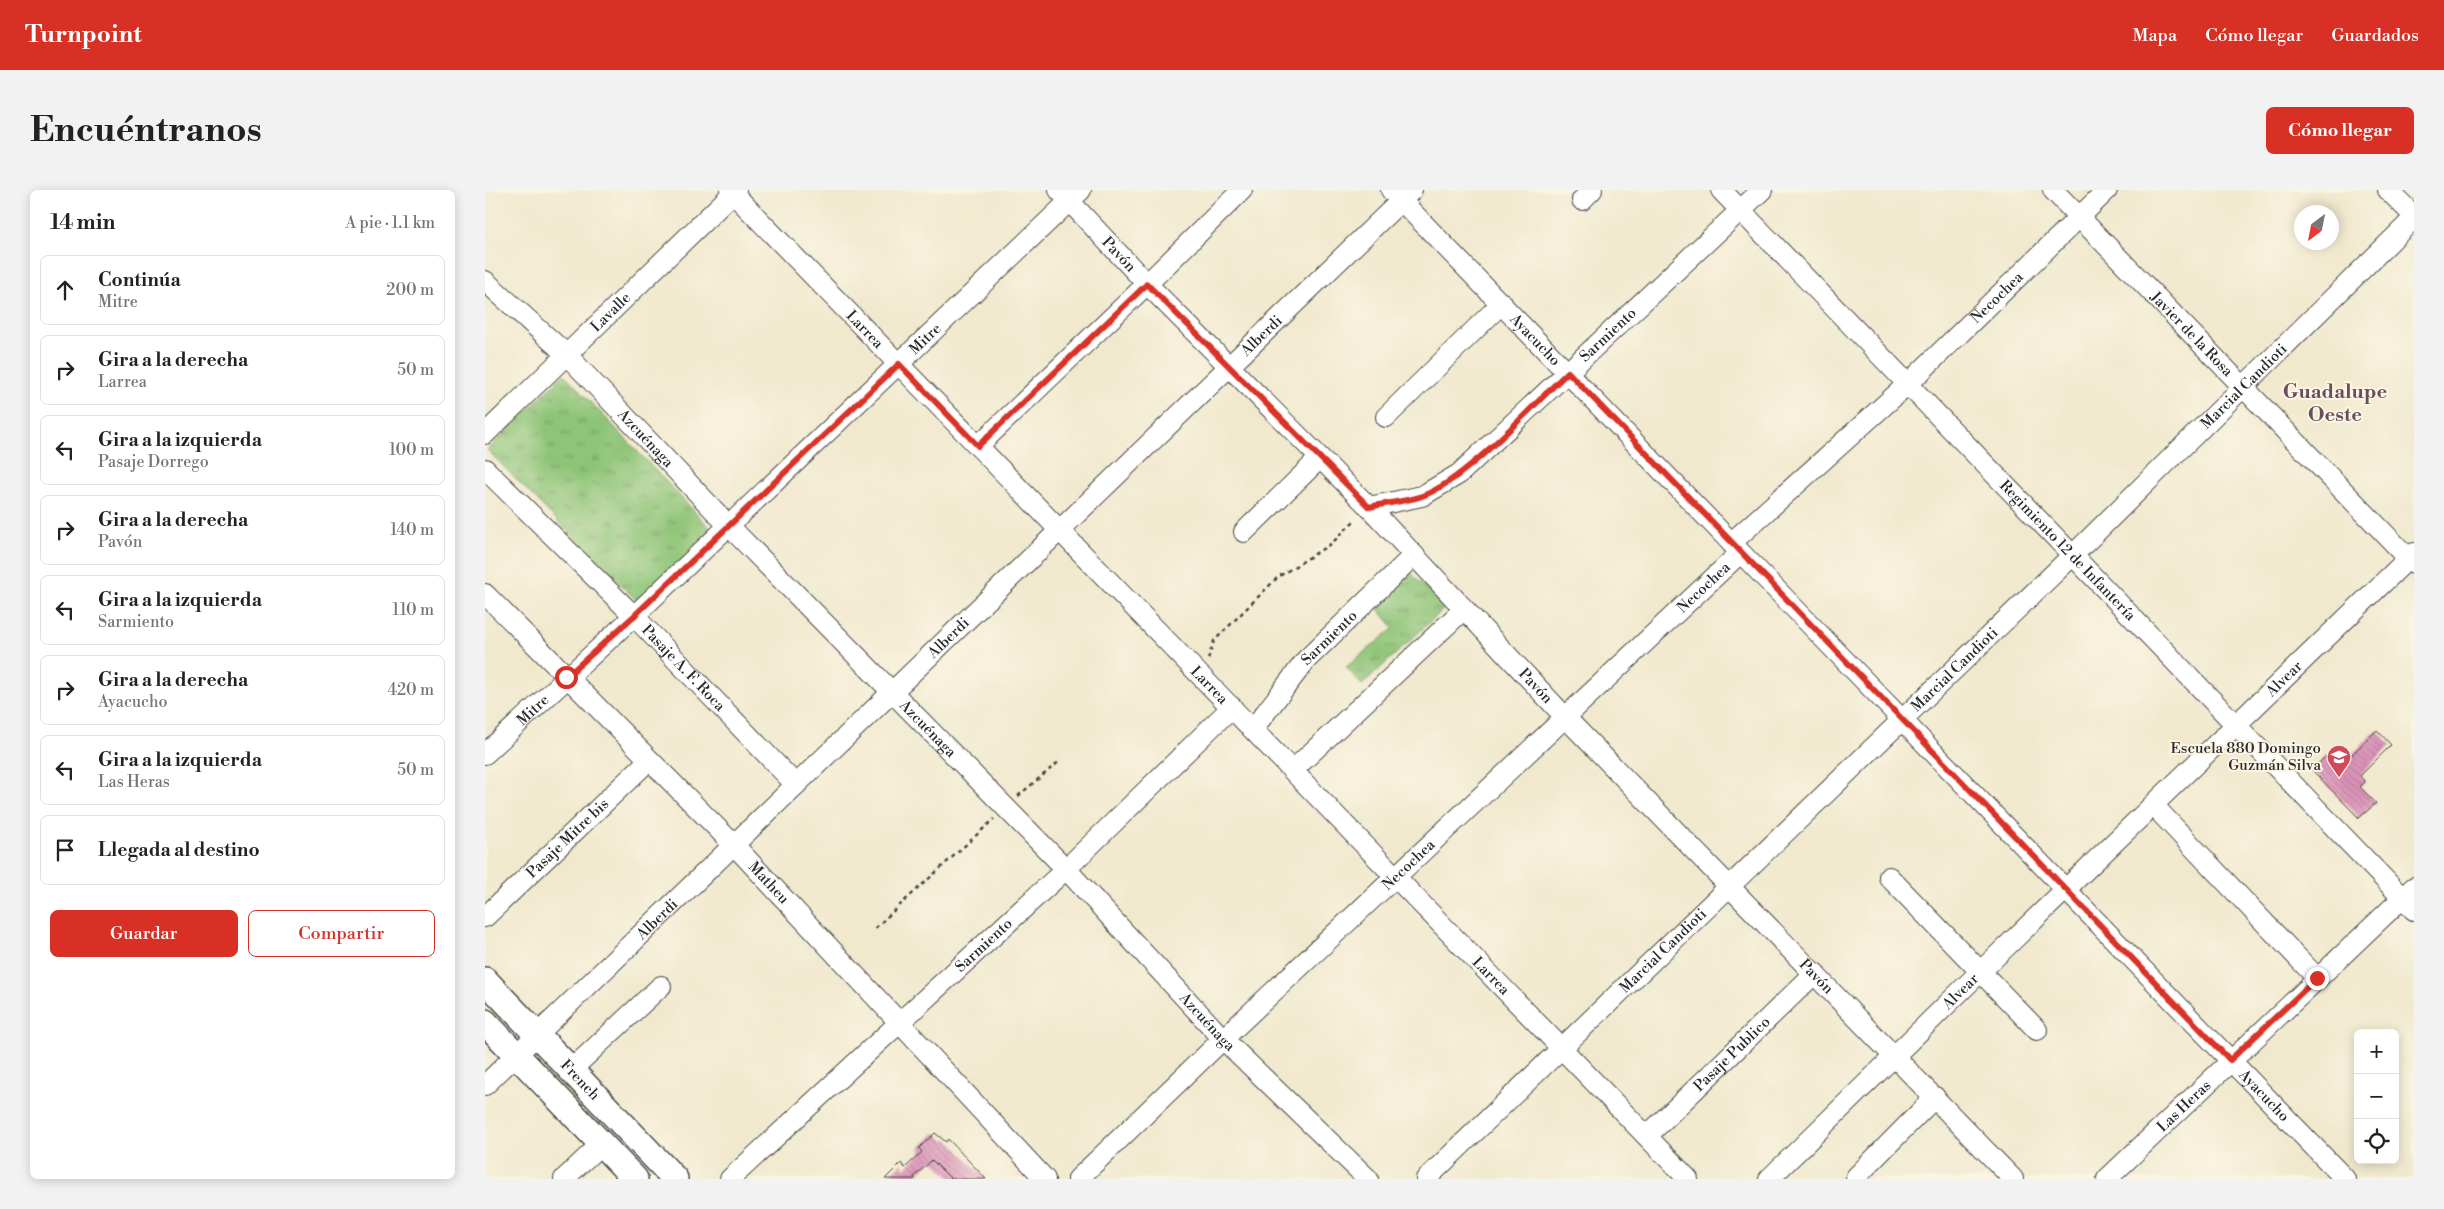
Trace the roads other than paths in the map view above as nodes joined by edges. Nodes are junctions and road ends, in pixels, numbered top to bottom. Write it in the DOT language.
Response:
graph roads {
  1 [pos="1242,190"];
  2 [pos="1721,190"];
  3 [pos="1762,190"];
  4 [pos="2053,190"];
  5 [pos="2107,190"];
  6 [pos="2388,190"];
  7 [pos="733,191"];
  8 [pos="1401,193"];
  9 [pos="1070,194"];
  10 [pos="1741,210"];
  11 [pos="2079,217"];
  12 [pos="2414,217"];
  13 [pos="485,281"];
  14 [pos="1147,284"];
  15 [pos="1502,303"];
  16 [pos="567,355"];
  17 [pos="899,364"];
  18 [pos="1229,366"];
  19 [pos="1568,372"];
  20 [pos="1909,383"];
  21 [pos="2244,387"];
  22 [pos="1386,417"];
  23 [pos="485,434"];
  24 [pos="978,446"];
  25 [pos="1320,458"];
  26 [pos="485,469"];
  27 [pos="1369,507"];
  28 [pos="728,525"];
  29 [pos="1059,530"];
  30 [pos="1244,532"];
  31 [pos="1736,548"];
  32 [pos="1414,555"];
  33 [pos="2073,555"];
  34 [pos="2412,559"];
  35 [pos="485,594"];
  36 [pos="1464,609"];
  37 [pos="634,616"];
  38 [pos="566,677"];
  39 [pos="893,691"];
  40 [pos="1232,707"];
  41 [pos="1565,717"];
  42 [pos="1902,720"];
  43 [pos="2237,725"];
  44 [pos="1253,729"];
  45 [pos="485,754"];
  46 [pos="649,760"];
  47 [pos="1293,770"];
  48 [pos="796,785"];
  49 [pos="2153,806"];
  50 [pos="734,845"];
  51 [pos="1066,869"];
  52 [pos="1396,877"];
  53 [pos="1889,877"];
  54 [pos="1729,887"];
  55 [pos="2064,890"];
  56 [pos="2410,898"];
  57 [pos="485,917"];
  58 [pos="1980,972"];
  59 [pos="1815,973"];
  60 [pos="2317,978"];
  61 [pos="485,980"];
  62 [pos="661,986"];
  63 [pos="485,1022"];
  64 [pos="898,1022"];
  65 [pos="2037,1030"];
  66 [pos="538,1035"];
  67 [pos="1223,1039"];
  68 [pos="1562,1049"];
  69 [pos="515,1055"];
  70 [pos="1895,1055"];
  71 [pos="2230,1060"];
  72 [pos="571,1070"];
  73 [pos="485,1085"];
  74 [pos="1935,1097"];
  75 [pos="1647,1136"];
  76 [pos="601,1144"];
  77 [pos="1856,1177"];
  78 [pos="564,1179"];
  79 [pos="635,1179"];
  80 [pos="675,1179"];
  81 [pos="730,1179"];
  82 [pos="1045,1179"];
  83 [pos="1079,1179"];
  84 [pos="1368,1179"];
  85 [pos="1426,1179"];
  86 [pos="1688,1179"];
  87 [pos="1769,1179"];
  88 [pos="2013,1179"];
  89 [pos="2107,1179"];
  90 [pos="2345,1179"];
  1 -- 14 [label="street"];
  2 -- 10 [label="street, Regimiento 12 de Infantería"];
  3 -- 10 [label="street, Sarmiento"];
  4 -- 11 [label="street, Javier de la Rosa"];
  5 -- 11 [label="street, Necochea"];
  6 -- 12 [label="street"];
  7 -- 16 [label="street, Lavalle"];
  7 -- 17 [label="street, Larrea"];
  8 -- 15 [label="street, Ayacucho"];
  8 -- 18 [label="street, Alberdi"];
  9 -- 14 [label="street, Pavón"];
  9 -- 17 [label="street, Mitre"];
  10 -- 19 [label="street, Sarmiento"];
  10 -- 20 [label="street, Regimiento 12 de Infantería"];
  11 -- 20 [label="street, Necochea"];
  11 -- 21 [label="street, Javier de la Rosa"];
  12 -- 21 [label="street, Marcial Candioti"];
  13 -- 16 [label="street, Azcuénaga"];
  14 -- 18 [label="street, Pavón"];
  14 -- 24 [label="street"];
  15 -- 19 [label="street, Ayacucho"];
  15 -- 22 [label="street"];
  16 -- 23 [label="street, Lavalle"];
  16 -- 28 [label="street, Azcuénaga"];
  17 -- 24 [label="street, Larrea"];
  17 -- 28 [label="street, Mitre"];
  18 -- 25 [label="street, Pavón"];
  18 -- 29 [label="street, Alberdi"];
  19 -- 27 [label="street, Sarmiento"];
  19 -- 31 [label="street, Ayacucho"];
  20 -- 31 [label="street, Necochea"];
  20 -- 33 [label="street, Regimiento 12 de Infantería"];
  21 -- 33 [label="street, Marcial Candioti"];
  21 -- 34 [label="street, Javier de la Rosa"];
  24 -- 29 [label="street, Larrea"];
  25 -- 27 [label="street, Pavón"];
  25 -- 30 [label="street"];
  26 -- 37 [label="street, Pasaje A. F. Roca"];
  27 -- 32 [label="street, Pavón"];
  28 -- 37 [label="street, Mitre"];
  28 -- 39 [label="street, Azcuénaga"];
  29 -- 39 [label="street, Alberdi"];
  29 -- 40 [label="street, Larrea"];
  31 -- 41 [label="street, Necochea"];
  31 -- 42 [label="street, Ayacucho"];
  32 -- 36 [label="street, Pavón"];
  32 -- 44 [label="street, Sarmiento"];
  33 -- 42 [label="street, Marcial Candioti"];
  33 -- 43 [label="street, Regimiento 12 de Infantería"];
  34 -- 43 [label="street, Alvear"];
  35 -- 38 [label="street, Matheu"];
  36 -- 41 [label="street, Pavón"];
  36 -- 47 [label="street"];
  37 -- 38 [label="street, Mitre"];
  37 -- 48 [label="street, Pasaje A. F. Roca"];
  38 -- 45 [label="street, Mitre"];
  38 -- 46 [label="street, Matheu"];
  39 -- 48 [label="street, Alberdi"];
  39 -- 51 [label="street, Azcuénaga"];
  40 -- 44 [label="street, Larrea"];
  40 -- 51 [label="street, Sarmiento"];
  41 -- 52 [label="street, Necochea"];
  41 -- 54 [label="street, Pavón"];
  42 -- 54 [label="street, Marcial Candioti"];
  42 -- 55 [label="street, Ayacucho"];
  43 -- 49 [label="street, Alvear"];
  43 -- 56 [label="street, Regimiento 12 de Infantería"];
  44 -- 47 [label="street, Larrea"];
  46 -- 50 [label="street, Matheu"];
  46 -- 57 [label="street, Pasaje Mitre bis"];
  47 -- 52 [label="street, Larrea"];
  48 -- 50 [label="street, Alberdi"];
  49 -- 55 [label="street, Alvear"];
  49 -- 60 [label="street"];
  50 -- 64 [label="street, Matheu"];
  50 -- 66 [label="street, Alberdi"];
  51 -- 64 [label="street, Sarmiento"];
  51 -- 67 [label="street, Azcuénaga"];
  52 -- 67 [label="street, Necochea"];
  52 -- 68 [label="street, Larrea"];
  53 -- 58 [label="street"];
  54 -- 59 [label="street, Pavón"];
  54 -- 68 [label="street, Marcial Candioti"];
  55 -- 58 [label="street, Alvear"];
  55 -- 71 [label="street, Ayacucho"];
  56 -- 60 [label="street, Las Heras"];
  58 -- 65 [label="street"];
  58 -- 70 [label="street, Alvear"];
  59 -- 70 [label="street, Pavón"];
  59 -- 75 [label="street, Pasaje Publico"];
  60 -- 71 [label="street, Las Heras"];
  61 -- 66 [label="main road, French"];
  62 -- 72 [label="street"];
  63 -- 69 [label="main road, French"];
  64 -- 81 [label="street, Sarmiento"];
  64 -- 82 [label="street, Matheu"];
  66 -- 69 [label="street, Alberdi"];
  66 -- 72 [label="main road, French"];
  67 -- 83 [label="street, Necochea"];
  67 -- 84 [label="street, Azcuénaga"];
  68 -- 75 [label="street, Larrea"];
  68 -- 85 [label="street, Marcial Candioti"];
  69 -- 73 [label="street, Alberdi"];
  69 -- 76 [label="main road, French"];
  70 -- 74 [label="street, Pavón"];
  70 -- 87 [label="street, Alvear"];
  71 -- 89 [label="street, Las Heras"];
  71 -- 90 [label="street, Ayacucho"];
  72 -- 80 [label="main road, French"];
  74 -- 77 [label="street"];
  74 -- 88 [label="street, Pavón"];
  75 -- 86 [label="street, Larrea"];
  76 -- 78 [label="street"];
  76 -- 79 [label="main road, French"];
}
